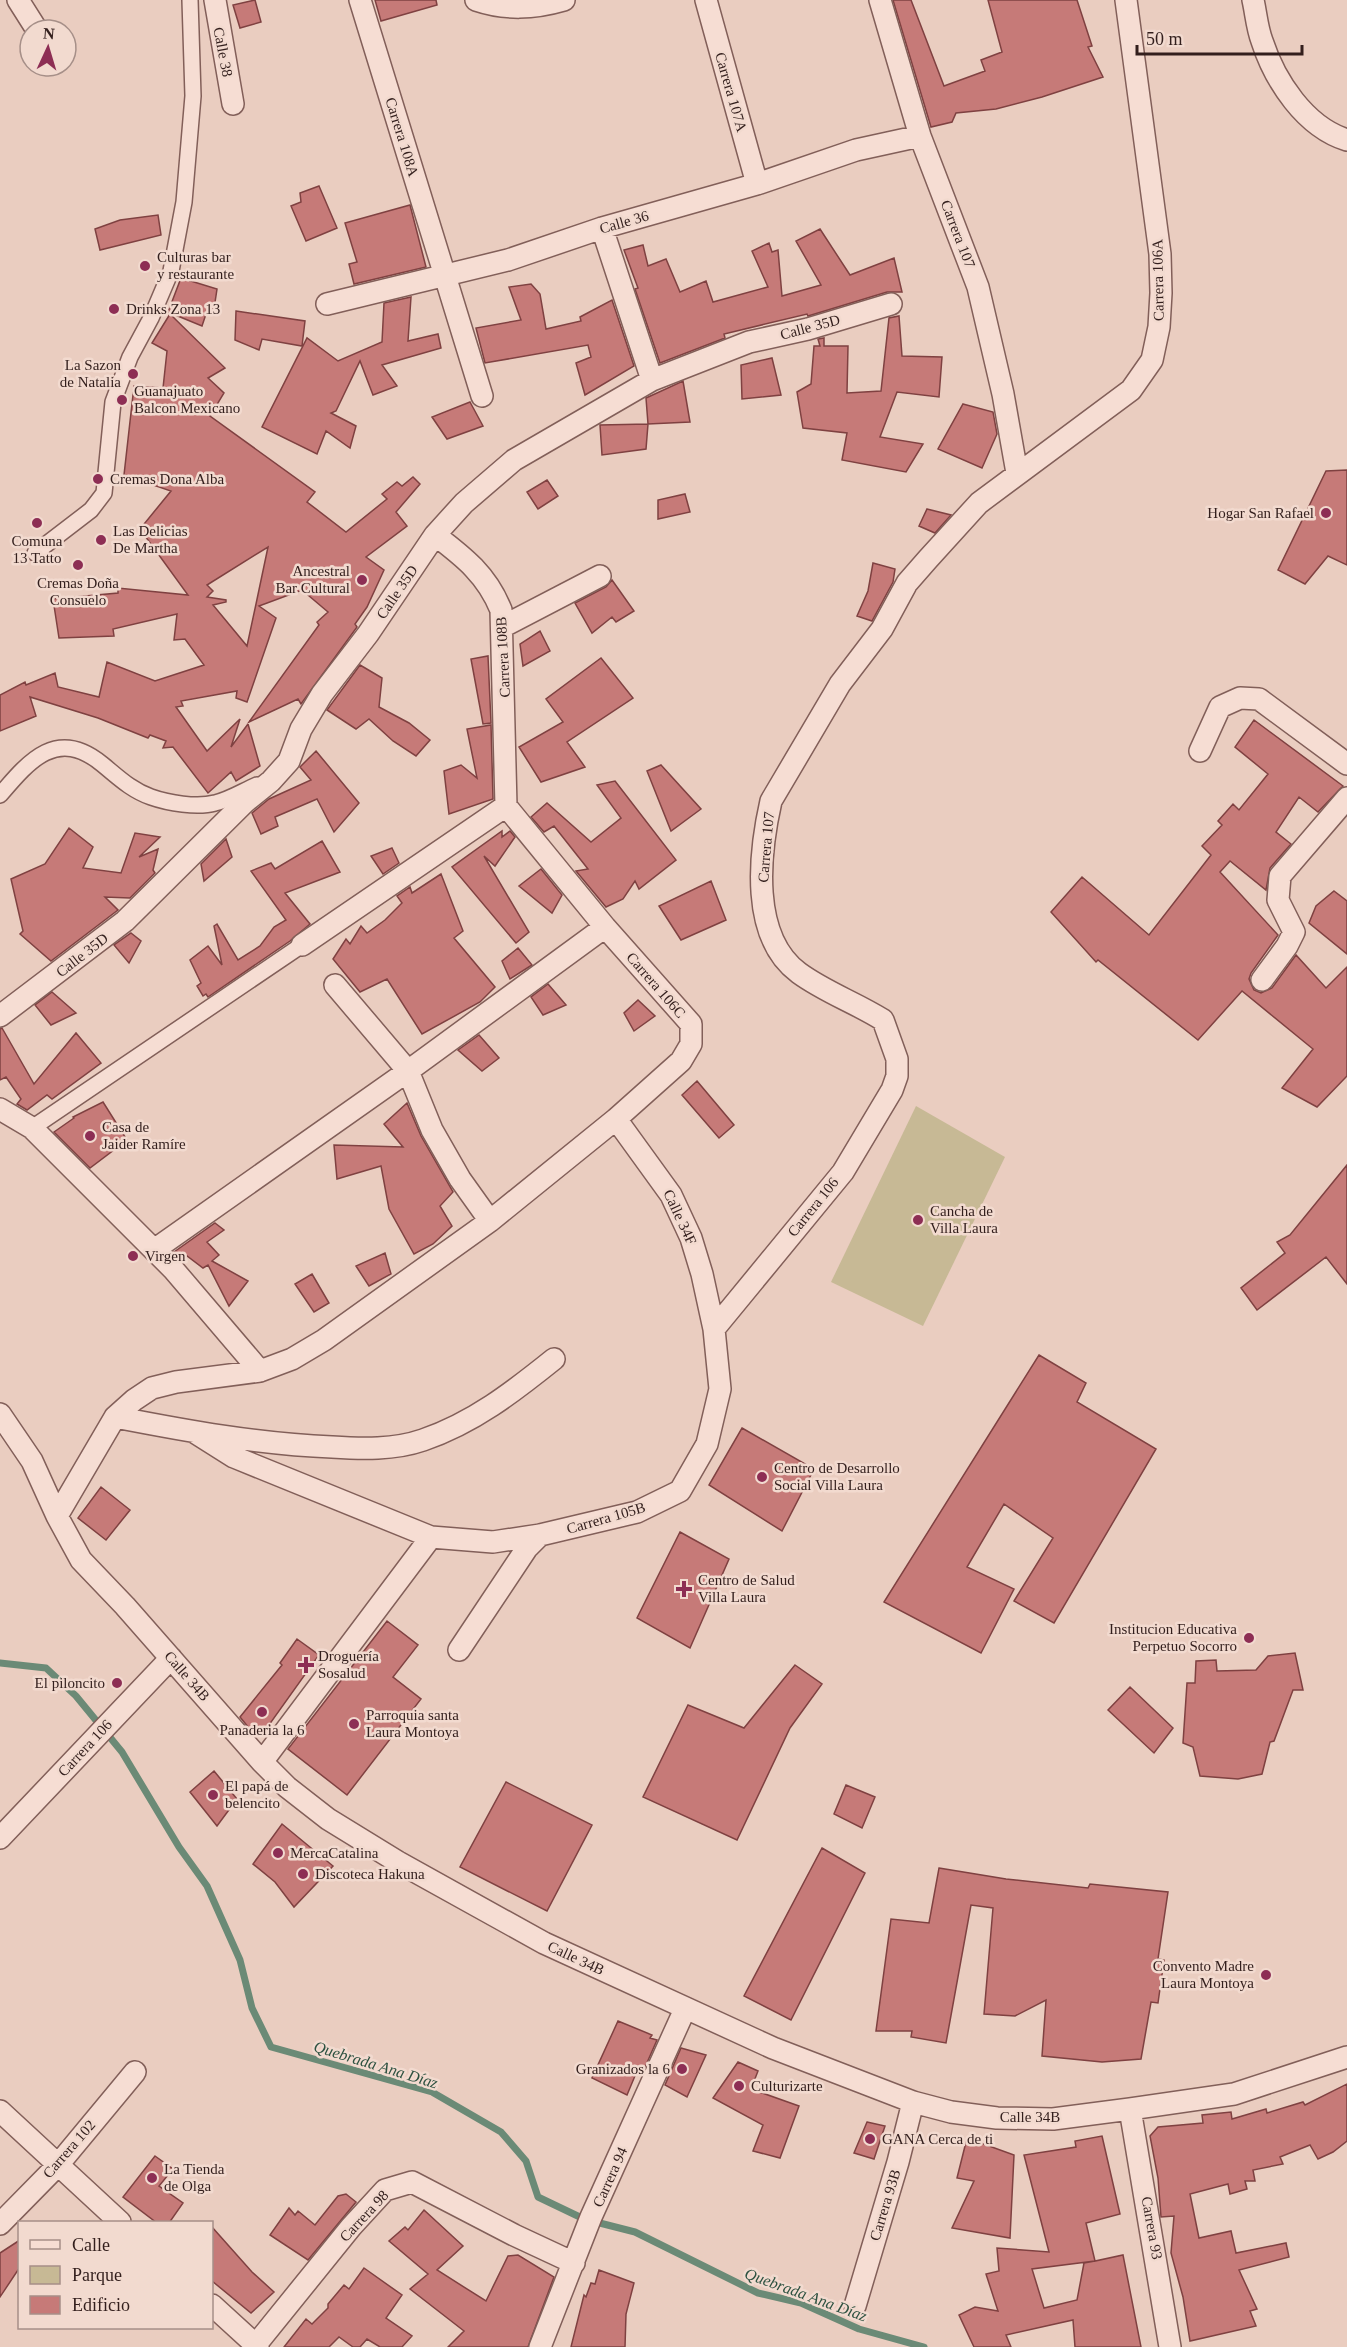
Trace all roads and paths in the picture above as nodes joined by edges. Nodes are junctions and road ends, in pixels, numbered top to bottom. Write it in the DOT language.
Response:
graph roads {
  1 [pos="18,0"];
  2 [pos="190,0"];
  3 [pos="215,0"];
  4 [pos="360,0"];
  5 [pos="476,0"];
  6 [pos="564,0"];
  7 [pos="705,0"];
  8 [pos="880,0"];
  9 [pos="1126,0"];
  10 [pos="1253,0"];
  11 [pos="542,3"];
  12 [pos="29,18"];
  13 [pos="233,104"];
  14 [pos="920,136"];
  15 [pos="1347,140"];
  16 [pos="757,184"];
  17 [pos="602,228"];
  18 [pos="445,274"];
  19 [pos="327,304"];
  20 [pos="891,304"];
  21 [pos="652,380"];
  22 [pos="482,396"];
  23 [pos="1017,472"];
  24 [pos="435,535"];
  25 [pos="948,539"];
  26 [pos="35,553"];
  27 [pos="600,576"];
  28 [pos="502,627"];
  29 [pos="1200,751"];
  30 [pos="1347,764"];
  31 [pos="271,781"];
  32 [pos="0,795"];
  33 [pos="1347,798"];
  34 [pos="506,806"];
  35 [pos="605,927"];
  36 [pos="302,945"];
  37 [pos="1262,980"];
  38 [pos="335,985"];
  39 [pos="0,1016"];
  40 [pos="408,1071"];
  41 [pos="897,1076"];
  42 [pos="0,1109"];
  43 [pos="616,1119"];
  44 [pos="32,1128"];
  45 [pos="490,1221"];
  46 [pos="154,1250"];
  47 [pos="714,1329"];
  48 [pos="554,1359"];
  49 [pos="260,1371"];
  50 [pos="0,1414"];
  51 [pos="115,1418"];
  52 [pos="196,1433"];
  53 [pos="57,1516"];
  54 [pos="540,1535"];
  55 [pos="431,1537"];
  56 [pos="459,1650"];
  57 [pos="171,1658"];
  58 [pos="262,1762"];
  59 [pos="0,1838"];
  60 [pos="685,2010"];
  61 [pos="1347,2057"];
  62 [pos="135,2072"];
  63 [pos="913,2102"];
  64 [pos="1130,2109"];
  65 [pos="0,2111"];
  66 [pos="57,2166"];
  67 [pos="118,2221"];
  68 [pos="0,2224"];
  69 [pos="578,2253"];
  70 [pos="213,2306"];
  71 [pos="855,2306"];
  72 [pos="256,2346"];
  73 [pos="540,2347"];
  74 [pos="1170,2347"];
  1 -- 12 [label="street"];
  2 -- 26 [label="street"];
  3 -- 13 [label="street, Calle 38"];
  4 -- 18 [label="street, Carrera 108A"];
  5 -- 11 [label="street"];
  6 -- 11 [label="street"];
  7 -- 16 [label="street, Carrera 107A"];
  8 -- 14 [label="street, Carrera 107"];
  9 -- 23 [label="street, Carrera 106A"];
  10 -- 15 [label="street"];
  14 -- 16 [label="street, Calle 36"];
  14 -- 23 [label="street, Carrera 107"];
  16 -- 17 [label="street, Calle 36"];
  17 -- 18 [label="street, Calle 36"];
  17 -- 21 [label="street"];
  18 -- 19 [label="street, Calle 36"];
  18 -- 22 [label="street, Carrera 108A"];
  20 -- 21 [label="street, Calle 35D"];
  21 -- 24 [label="street, Calle 35D"];
  23 -- 25 [label="street, Carrera 106A"];
  24 -- 28 [label="street, Carrera 108B"];
  24 -- 31 [label="street, Calle 35D"];
  25 -- 41 [label="street, Carrera 107"];
  27 -- 28 [label="street"];
  28 -- 34 [label="street, Carrera 108B"];
  29 -- 30 [label="street"];
  31 -- 32 [label="street"];
  31 -- 39 [label="street, Calle 35D"];
  33 -- 37 [label="street"];
  34 -- 35 [label="street, Carrera 106C"];
  34 -- 36 [label="street"];
  35 -- 40 [label="street"];
  35 -- 43 [label="street, Carrera 106C"];
  36 -- 44 [label="street"];
  38 -- 40 [label="street"];
  40 -- 45 [label="street"];
  40 -- 46 [label="street"];
  41 -- 47 [label="street, Carrera 106"];
  42 -- 44 [label="street"];
  43 -- 45 [label="street, Carrera 106C"];
  43 -- 47 [label="street, Calle 34F"];
  44 -- 46 [label="street"];
  45 -- 49 [label="street, Carrera 106C"];
  46 -- 49 [label="street"];
  47 -- 54 [label="street, Carrera 105B"];
  48 -- 52 [label="street"];
  49 -- 51 [label="street, Carrera 106C"];
  50 -- 53 [label="street, Calle 34B"];
  51 -- 52 [label="street"];
  51 -- 53 [label="street"];
  52 -- 55 [label="street, Carrera 105B"];
  53 -- 57 [label="street, Calle 34B"];
  54 -- 55 [label="street, Carrera 105B"];
  54 -- 56 [label="street"];
  55 -- 58 [label="street"];
  57 -- 58 [label="street, Calle 34B"];
  57 -- 59 [label="street, Carrera 106"];
  58 -- 60 [label="street, Calle 34B"];
  60 -- 63 [label="street, Calle 34B"];
  60 -- 69 [label="street, Carrera 94"];
  61 -- 64 [label="street, Calle 34B"];
  62 -- 66 [label="street, Carrera 102"];
  63 -- 64 [label="street, Calle 34B"];
  63 -- 71 [label="street, Carrera 93B"];
  64 -- 74 [label="street, Carrera 93"];
  65 -- 66 [label="street"];
  66 -- 67 [label="street"];
  66 -- 68 [label="street, Carrera 102"];
  69 -- 72 [label="street, Carrera 98"];
  69 -- 73 [label="street, Carrera 94"];
  70 -- 72 [label="street"];
}
